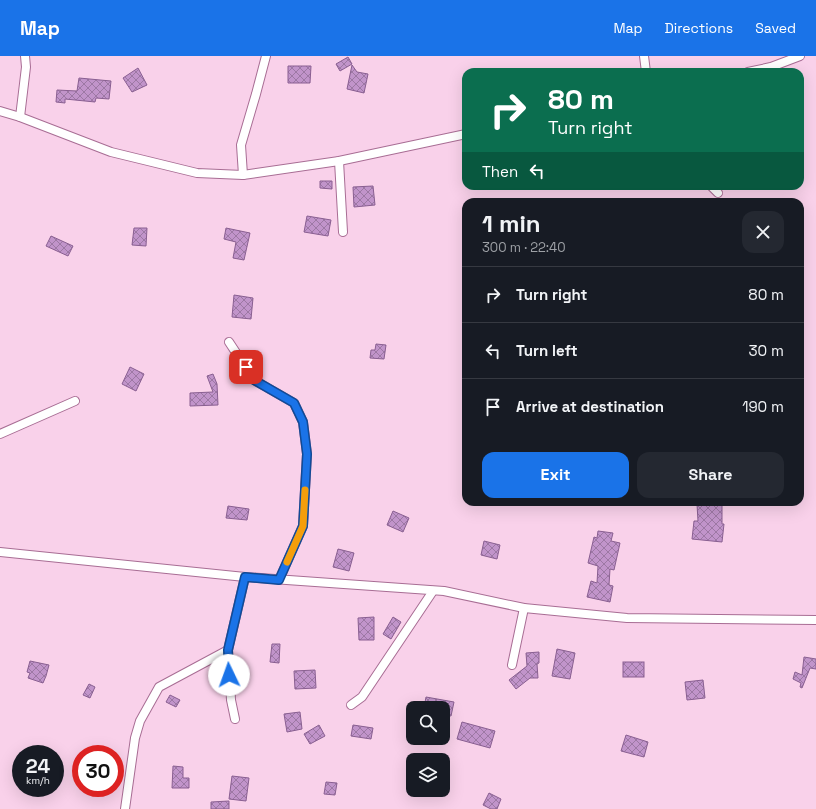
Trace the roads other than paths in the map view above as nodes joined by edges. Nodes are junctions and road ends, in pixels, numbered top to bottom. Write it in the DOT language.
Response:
graph roads {
  1 [pos="25,56"];
  2 [pos="266,56"];
  3 [pos="644,56"];
  4 [pos="800,56"];
  5 [pos="646,68"];
  6 [pos="766,68"];
  7 [pos="0,111"];
  8 [pos="20,116"];
  9 [pos="462,135"];
  10 [pos="340,161"];
  11 [pos="243,175"];
  12 [pos="715,190"];
  13 [pos="718,193"];
  14 [pos="343,232"];
  15 [pos="229,342"];
  16 [pos="75,401"];
  17 [pos="0,434"];
  18 [pos="0,552"];
  19 [pos="245,577"];
  20 [pos="279,580"];
  21 [pos="434,590"];
  22 [pos="524,608"];
  23 [pos="816,620"];
  24 [pos="228,650"];
  25 [pos="512,665"];
  26 [pos="352,705"];
  27 [pos="234,718"];
  28 [pos="125,809"];
  1 -- 8 [label="street"];
  2 -- 11 [label="street"];
  3 -- 5 [label="street"];
  4 -- 6 [label="street"];
  7 -- 8 [label="street"];
  8 -- 11 [label="street"];
  9 -- 10 [label="street"];
  10 -- 11 [label="street"];
  10 -- 14 [label="street"];
  12 -- 13 [label="street"];
  15 -- 20 [label="street"];
  16 -- 17 [label="street"];
  18 -- 19 [label="street"];
  19 -- 20 [label="street"];
  19 -- 24 [label="street"];
  20 -- 21 [label="street"];
  21 -- 22 [label="street"];
  21 -- 26 [label="street"];
  22 -- 23 [label="street"];
  22 -- 25 [label="street"];
  24 -- 27 [label="street"];
  24 -- 28 [label="street"];
}
